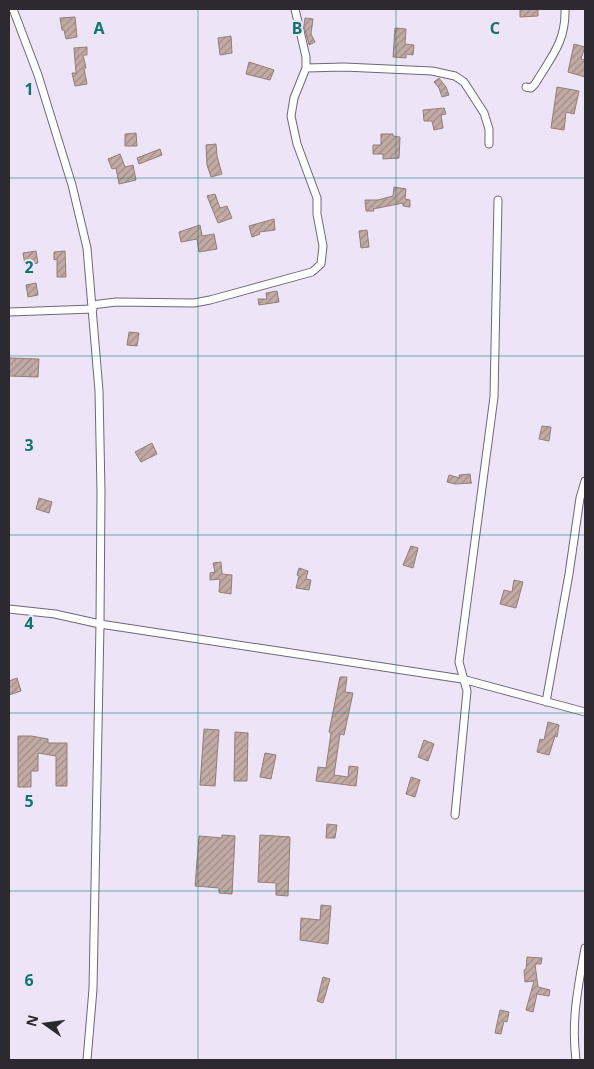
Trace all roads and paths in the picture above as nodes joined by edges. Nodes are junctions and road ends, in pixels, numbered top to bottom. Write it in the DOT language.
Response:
graph roads {
  1 [pos="13,9"];
  2 [pos="295,9"];
  3 [pos="565,9"];
  4 [pos="306,68"];
  5 [pos="526,87"];
  6 [pos="489,144"];
  7 [pos="498,200"];
  8 [pos="93,307"];
  9 [pos="9,312"];
  10 [pos="585,481"];
  11 [pos="9,609"];
  12 [pos="100,624"];
  13 [pos="462,679"];
  14 [pos="546,702"];
  15 [pos="585,712"];
  16 [pos="455,815"];
  17 [pos="585,948"];
  18 [pos="87,1060"];
  19 [pos="576,1060"];
  1 -- 8 [label="street"];
  2 -- 4 [label="street"];
  3 -- 5 [label="street"];
  4 -- 6 [label="street"];
  4 -- 8 [label="street"];
  7 -- 13 [label="street"];
  8 -- 9 [label="street"];
  8 -- 12 [label="street"];
  10 -- 14 [label="street"];
  11 -- 12 [label="street"];
  12 -- 13 [label="street"];
  12 -- 18 [label="street"];
  13 -- 14 [label="street"];
  13 -- 16 [label="street"];
  14 -- 15 [label="street"];
  17 -- 19 [label="street"];
}
